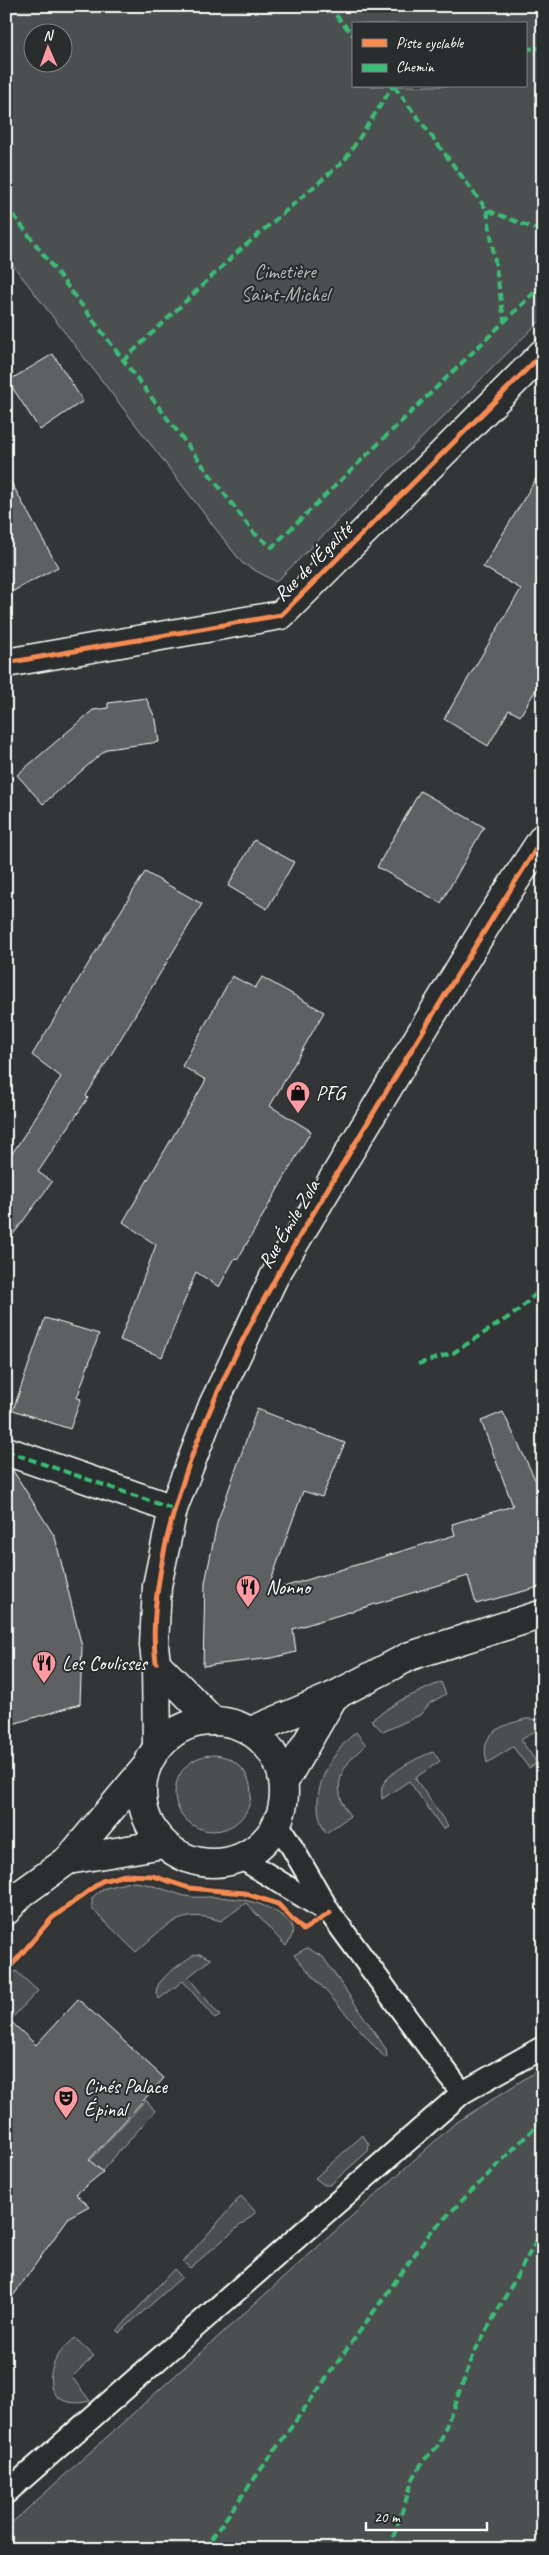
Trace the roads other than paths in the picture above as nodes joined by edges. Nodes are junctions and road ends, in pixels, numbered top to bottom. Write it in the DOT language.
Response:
graph roads {
  1 [pos="543,353"];
  2 [pos="6,664"];
  3 [pos="543,838"];
  4 [pos="6,1451"];
  5 [pos="173,1508"];
  6 [pos="543,1614"];
  7 [pos="156,1663"];
  8 [pos="334,1696"];
  9 [pos="213,1721"];
  10 [pos="251,1731"];
  11 [pos="151,1758"];
  12 [pos="284,1782"];
  13 [pos="278,1823"];
  14 [pos="163,1844"];
  15 [pos="241,1858"];
  16 [pos="68,1860"];
  17 [pos="6,1911"];
  18 [pos="330,1913"];
  19 [pos="543,2046"];
  20 [pos="462,2093"];
  21 [pos="6,2493"];
  1 -- 2 [label="main road, Rue de l'Égalité"];
  3 -- 5 [label="main road, Rue Émile Zola"];
  4 -- 5 [label="main road"];
  5 -- 7 [label="main road, Rue Émile Zola"];
  6 -- 8 [label="main road"];
  7 -- 9 [label="main road"];
  7 -- 11 [label="main road, Rue Émile Zola"];
  8 -- 10 [label="main road"];
  8 -- 12 [label="main road"];
  9 -- 10 [label="main road"];
  9 -- 11 [label="main road"];
  10 -- 12 [label="main road"];
  11 -- 14 [label="main road"];
  11 -- 16 [label="main road"];
  12 -- 13 [label="main road"];
  13 -- 15 [label="main road"];
  13 -- 18 [label="lane"];
  14 -- 15 [label="main road"];
  14 -- 16 [label="main road"];
  15 -- 18 [label="lane"];
  16 -- 17 [label="main road"];
  18 -- 20 [label="lane"];
  19 -- 20 [label="lane"];
  20 -- 21 [label="lane"];
}
